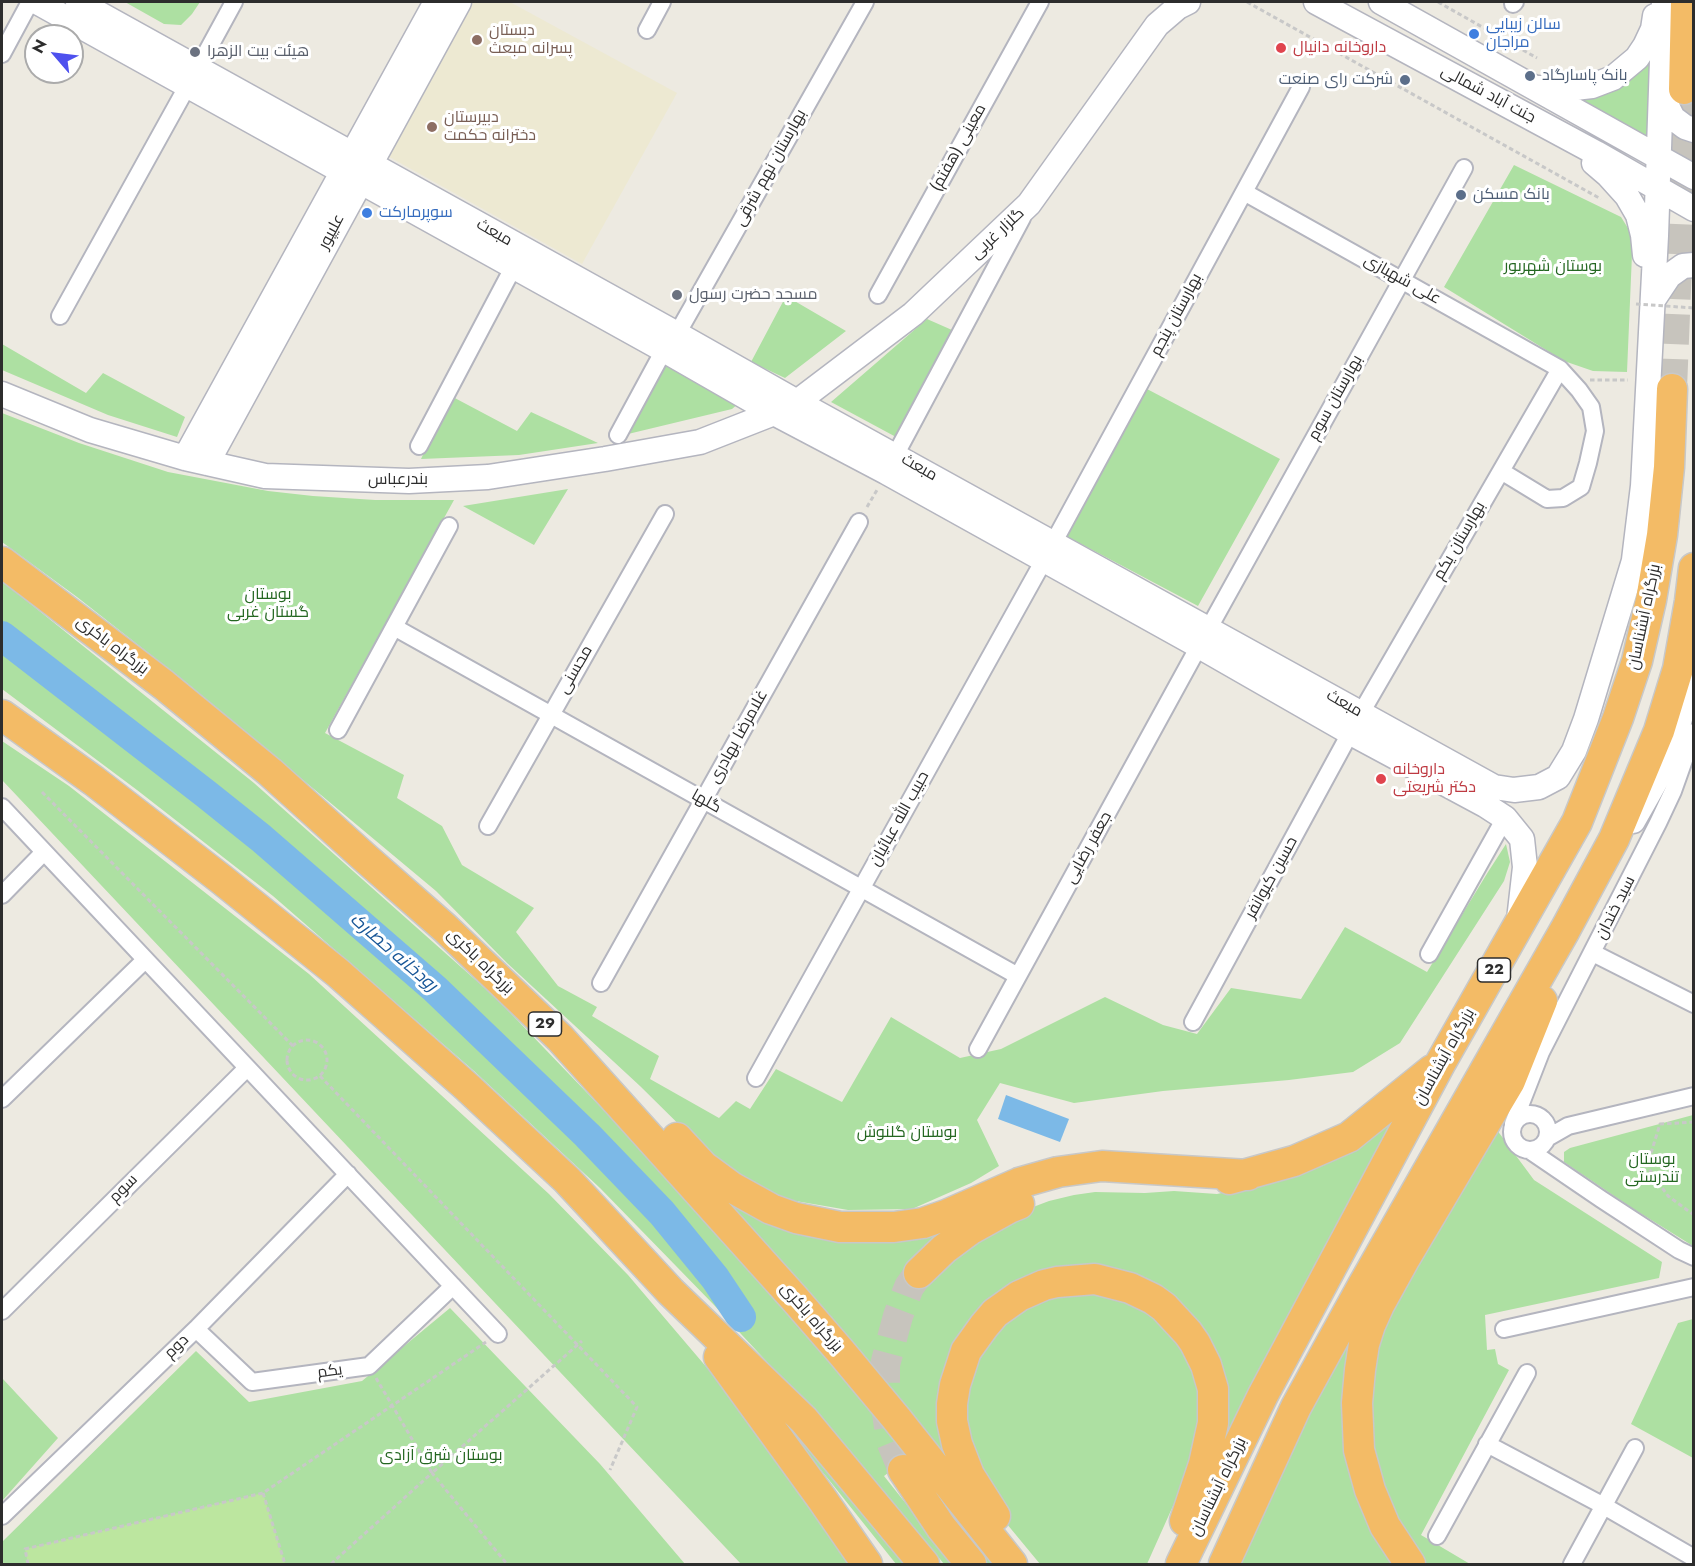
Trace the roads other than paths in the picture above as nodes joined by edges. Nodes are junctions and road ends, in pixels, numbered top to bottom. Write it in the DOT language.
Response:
graph roads {
  1 [pos="30,2"];
  2 [pos="37,2"];
  3 [pos="78,2"];
  4 [pos="234,2"];
  5 [pos="436,2"];
  6 [pos="459,2"];
  7 [pos="662,2"];
  8 [pos="865,2"];
  9 [pos="1040,2"];
  10 [pos="1164,2"];
  11 [pos="1188,2"];
  12 [pos="1316,2"];
  13 [pos="1381,2"];
  14 [pos="1657,2"];
  15 [pos="1664,2"];
  16 [pos="1686,2"];
  17 [pos="1157,25"];
  18 [pos="646,30"];
  19 [pos="1461,47"];
  20 [pos="2,54"];
  21 [pos="1447,73"];
  22 [pos="193,77"];
  23 [pos="1301,87"];
  24 [pos="1535,88"];
  25 [pos="1673,88"];
  26 [pos="1550,128"];
  27 [pos="1694,130"];
  28 [pos="1659,157"];
  29 [pos="357,167"];
  30 [pos="1464,168"];
  31 [pos="1694,177"];
  32 [pos="1658,189"];
  33 [pos="1244,192"];
  34 [pos="1029,204"];
  35 [pos="1694,209"];
  36 [pos="1694,265"];
  37 [pos="514,266"];
  38 [pos="1402,280"];
  39 [pos="878,295"];
  40 [pos="1642,304"];
  41 [pos="60,316"];
  42 [pos="670,342"];
  43 [pos="1650,345"];
  44 [pos="1560,369"];
  45 [pos="1672,389"];
  46 [pos="2,394"];
  47 [pos="797,402"];
  48 [pos="774,413"];
  49 [pos="618,435"];
  50 [pos="419,446"];
  51 [pos="196,461"];
  52 [pos="891,464"];
  53 [pos="1501,471"];
  54 [pos="665,514"];
  55 [pos="859,522"];
  56 [pos="449,526"];
  57 [pos="1049,552"];
  58 [pos="1635,554"];
  59 [pos="2,562"];
  60 [pos="1694,568"];
  61 [pos="394,627"];
  62 [pos="1204,638"];
  63 [pos="1694,669"];
  64 [pos="2,715"];
  65 [pos="551,715"];
  66 [pos="1356,723"];
  67 [pos="338,730"];
  68 [pos="1694,732"];
  69 [pos="704,800"];
  70 [pos="2,807"];
  71 [pos="1505,818"];
  72 [pos="488,826"];
  73 [pos="1563,847"];
  74 [pos="44,852"];
  75 [pos="1601,864"];
  76 [pos="861,888"];
  77 [pos="2,895"];
  78 [pos="1519,925"];
  79 [pos="1565,930"];
  80 [pos="1593,953"];
  81 [pos="1429,954"];
  82 [pos="145,960"];
  83 [pos="1018,976"];
  84 [pos="601,983"];
  85 [pos="1694,1004"];
  86 [pos="1193,1023"];
  87 [pos="560,1038"];
  88 [pos="978,1049"];
  89 [pos="1441,1062"];
  90 [pos="247,1068"];
  91 [pos="756,1078"];
  92 [pos="1530,1079"];
  93 [pos="1694,1096"];
  94 [pos="2,1100"];
  95 [pos="1539,1117"];
  96 [pos="1513,1124"];
  97 [pos="1568,1126"];
  98 [pos="1546,1140"];
  99 [pos="1529,1150"];
  100 [pos="1552,1166"];
  101 [pos="348,1174"];
  102 [pos="1248,1175"];
  103 [pos="1694,1257"];
  104 [pos="919,1273"];
  105 [pos="453,1286"];
  106 [pos="1694,1287"];
  107 [pos="671,1292"];
  108 [pos="2,1311"];
  109 [pos="196,1329"];
  110 [pos="1504,1329"];
  111 [pos="498,1334"];
  112 [pos="1527,1373"];
  113 [pos="764,1419"];
  114 [pos="1487,1444"];
  115 [pos="1635,1448"];
  116 [pos="903,1470"];
  117 [pos="1604,1506"];
  118 [pos="2,1516"];
  119 [pos="1437,1536"];
  120 [pos="1694,1557"];
  121 [pos="867,1564"];
  122 [pos="889,1564"];
  123 [pos="924,1564"];
  124 [pos="971,1564"];
  125 [pos="1012,1564"];
  126 [pos="1030,1564"];
  127 [pos="1171,1564"];
  128 [pos="1181,1564"];
  129 [pos="1224,1564"];
  130 [pos="1410,1564"];
  131 [pos="1572,1564"];
  1 -- 20 [label="street"];
  2 -- 22 [label="street, مبعث"];
  3 -- 22 [label="street, مبعث"];
  4 -- 22 [label="street"];
  5 -- 29 [label="street, علیپور"];
  6 -- 29 [label="street, علیپور"];
  7 -- 18 [label="street"];
  8 -- 42 [label="street, بهارستان نهم شرقی"];
  9 -- 39 [label="street, معینی (هفتم)"];
  10 -- 17 [label="street, گلزار غربی"];
  11 -- 17 [label="street, گلزار غربی"];
  12 -- 21 [label="street, جنت آباد شمالی"];
  13 -- 19 [label="street, جنت آباد شمالی"];
  14 -- 24 [label="street"];
  15 -- 25 [label="street"];
  16 -- 25 [label="highway"];
  17 -- 34 [label="street, گلزار غربی"];
  19 -- 21 [label="street"];
  19 -- 24 [label="street, جنت آباد شمالی"];
  21 -- 26 [label="street, جنت آباد شمالی"];
  22 -- 29 [label="street, مبعث"];
  22 -- 41 [label="street"];
  23 -- 33 [label="street, بهارستان پنجم"];
  24 -- 28 [label="street, جنت آباد شمالی"];
  25 -- 27 [label="street"];
  25 -- 28 [label="street"];
  26 -- 32 [label="street, جنت آباد شمالی"];
  26 -- 43 [label="street"];
  28 -- 31 [label="street, جنت آباد شمالی"];
  28 -- 32 [label="street"];
  29 -- 37 [label="street, مبعث"];
  29 -- 42 [label="street, مبعث"];
  29 -- 51 [label="street, علیپور"];
  30 -- 38 [label="street, بهارستان سوم"];
  32 -- 35 [label="street, جنت آباد شمالی"];
  32 -- 40 [label="street"];
  33 -- 38 [label="street, علی شهبازی"];
  33 -- 57 [label="street, بهارستان پنجم"];
  34 -- 47 [label="street, گلزار غربی"];
  34 -- 52 [label="street"];
  36 -- 40 [label="street"];
  37 -- 42 [label="street, مبعث"];
  37 -- 50 [label="street"];
  38 -- 44 [label="street, علی شهبازی"];
  38 -- 62 [label="street, بهارستان سوم"];
  40 -- 43 [label="street"];
  42 -- 47 [label="street, مبعث"];
  42 -- 48 [label="street, مبعث"];
  42 -- 49 [label="street, بهارستان نهم شرقی"];
  43 -- 58 [label="street"];
  44 -- 53 [label="street, بهارستان یکم"];
  44 -- 53 [label="street, علی شهبازی"];
  45 -- 73 [label="highway, بزرگراه آبشناسان / 22"];
  46 -- 51 [label="street, بندرعباس"];
  47 -- 48 [label="street, بندرعباس"];
  47 -- 52 [label="street, مبعث"];
  48 -- 51 [label="street, بندرعباس"];
  48 -- 52 [label="street, مبعث"];
  52 -- 57 [label="street, مبعث"];
  53 -- 66 [label="street, بهارستان یکم"];
  54 -- 65 [label="street, محسنی"];
  55 -- 69 [label="street, غلامرضا بهادری"];
  56 -- 61 [label="street"];
  57 -- 62 [label="street, مبعث"];
  57 -- 76 [label="street, حبیب الله عبائیان"];
  58 -- 66 [label="street, مبعث"];
  58 -- 73 [label="street"];
  59 -- 87 [label="highway, بزرگراه باکری / 29"];
  60 -- 75 [label="highway, 22"];
  61 -- 65 [label="street, گلها"];
  61 -- 67 [label="street"];
  62 -- 66 [label="street, مبعث"];
  62 -- 83 [label="street, جعفر رضایی"];
  63 -- 75 [label="street"];
  64 -- 107 [label="highway"];
  65 -- 69 [label="street, گلها"];
  65 -- 72 [label="street, محسنی"];
  66 -- 71 [label="street, مبعث"];
  66 -- 86 [label="street, حسین کیوانفر"];
  68 -- 80 [label="street, سید خندان"];
  69 -- 76 [label="street, گلها"];
  69 -- 84 [label="street, غلامرضا بهادری"];
  70 -- 74 [label="street"];
  71 -- 78 [label="street, مبعث"];
  71 -- 81 [label="street"];
  73 -- 78 [label="highway, بزرگراه آبشناسان / 22"];
  74 -- 77 [label="street"];
  74 -- 82 [label="street"];
  75 -- 79 [label="highway, 22"];
  76 -- 83 [label="street, گلها"];
  76 -- 91 [label="street, حبیب الله عبائیان"];
  78 -- 89 [label="highway, بزرگراه آبشناسان / 22"];
  79 -- 129 [label="highway, 22"];
  79 -- 130 [label="highway"];
  80 -- 85 [label="street"];
  80 -- 92 [label="street, سید خندان"];
  82 -- 90 [label="street"];
  82 -- 94 [label="street"];
  83 -- 88 [label="street, جعفر رضایی"];
  87 -- 102 [label="highway"];
  87 -- 125 [label="highway, بزرگراه باکری / 29"];
  89 -- 102 [label="highway"];
  89 -- 128 [label="highway, بزرگراه آبشناسان / 22"];
  90 -- 101 [label="street"];
  90 -- 108 [label="street, سوم"];
  92 -- 95 [label="street"];
  92 -- 96 [label="street, سید خندان"];
  93 -- 97 [label="street"];
  95 -- 96 [label="street"];
  95 -- 97 [label="street"];
  95 -- 98 [label="street"];
  96 -- 99 [label="street"];
  97 -- 98 [label="street"];
  98 -- 99 [label="street"];
  98 -- 100 [label="street"];
  99 -- 100 [label="street"];
  100 -- 103 [label="street"];
  101 -- 105 [label="street"];
  101 -- 109 [label="street, دوم"];
  102 -- 104 [label="highway"];
  105 -- 109 [label="street, یکم"];
  105 -- 111 [label="street"];
  106 -- 110 [label="street"];
  107 -- 113 [label="highway"];
  107 -- 123 [label="highway"];
  109 -- 118 [label="street, دوم"];
  112 -- 114 [label="street"];
  113 -- 121 [label="highway"];
  113 -- 122 [label="highway"];
  114 -- 117 [label="street"];
  114 -- 119 [label="street"];
  115 -- 117 [label="street"];
  116 -- 124 [label="highway"];
  117 -- 120 [label="street"];
  117 -- 131 [label="street"];
  126 -- 127 [label="highway"];
}
